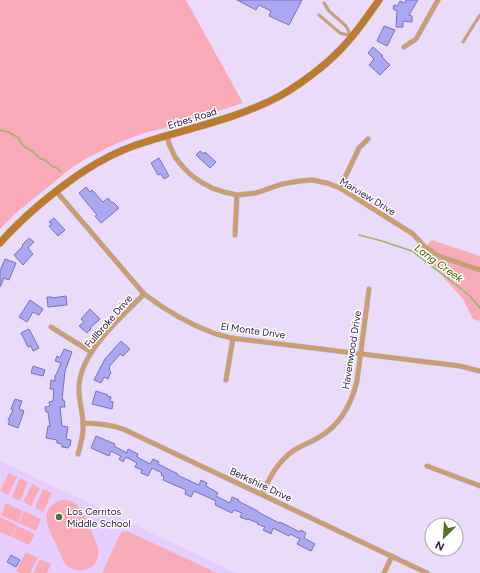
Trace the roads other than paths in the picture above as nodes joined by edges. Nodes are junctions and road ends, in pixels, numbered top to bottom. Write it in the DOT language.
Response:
graph roads {
  1 [pos="379,0"];
  2 [pos="438,0"];
  3 [pos="324,3"];
  4 [pos="480,14"];
  5 [pos="318,15"];
  6 [pos="351,37"];
  7 [pos="463,42"];
  8 [pos="404,47"];
  9 [pos="166,136"];
  10 [pos="368,139"];
  11 [pos="340,188"];
  12 [pos="56,191"];
  13 [pos="237,195"];
  14 [pos="235,235"];
  15 [pos="0,243"];
  16 [pos="480,270"];
  17 [pos="369,288"];
  18 [pos="144,294"];
  19 [pos="51,327"];
  20 [pos="233,338"];
  21 [pos="91,352"];
  22 [pos="360,354"];
  23 [pos="480,371"];
  24 [pos="226,380"];
  25 [pos="83,423"];
  26 [pos="78,454"];
  27 [pos="427,466"];
  28 [pos="480,486"];
  29 [pos="262,494"];
  30 [pos="392,556"];
  31 [pos="384,573"];
  32 [pos="428,573"];
  1 -- 6 [label="main road, Erbes Road"];
  2 -- 8 [label="street"];
  3 -- 6 [label="lane"];
  4 -- 7 [label="lane"];
  5 -- 6 [label="lane"];
  6 -- 9 [label="main road, Erbes Road"];
  9 -- 12 [label="main road, Erbes Road"];
  9 -- 13 [label="street, Marview Drive"];
  10 -- 11 [label="street"];
  11 -- 13 [label="street, Marview Drive"];
  11 -- 16 [label="street, Marview Drive"];
  12 -- 15 [label="main road, Erbes Road"];
  12 -- 18 [label="street, El Monte Drive"];
  13 -- 14 [label="street"];
  17 -- 22 [label="street, Havenwood Drive"];
  18 -- 20 [label="street, El Monte Drive"];
  18 -- 21 [label="street, Fullbroke Drive"];
  19 -- 21 [label="street"];
  20 -- 22 [label="street, El Monte Drive"];
  20 -- 24 [label="street"];
  21 -- 25 [label="street, Fullbroke Drive"];
  22 -- 23 [label="street, El Monte Drive"];
  22 -- 29 [label="street, Havenwood Drive"];
  25 -- 26 [label="street, Fullbroke Drive"];
  25 -- 29 [label="street, Berkshire Drive"];
  27 -- 28 [label="street"];
  29 -- 30 [label="street, Berkshire Drive"];
  30 -- 31 [label="street"];
  30 -- 32 [label="street, Berkshire Drive"];
}
